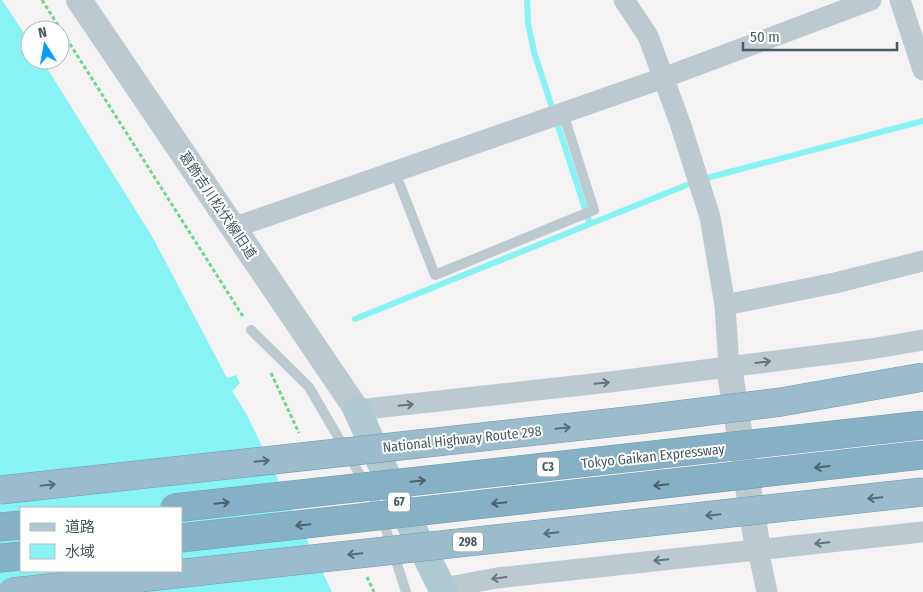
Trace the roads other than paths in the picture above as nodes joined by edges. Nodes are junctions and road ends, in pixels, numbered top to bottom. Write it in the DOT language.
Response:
graph roads {
  1 [pos="79,0"];
  2 [pos="624,0"];
  3 [pos="871,0"];
  4 [pos="900,0"];
  5 [pos="923,70"];
  6 [pos="663,78"];
  7 [pos="564,113"];
  8 [pos="395,172"];
  9 [pos="233,228"];
  10 [pos="923,261"];
  11 [pos="725,305"];
  12 [pos="251,330"];
  13 [pos="923,340"];
  14 [pos="729,366"];
  15 [pos="923,377"];
  16 [pos="923,408"];
  17 [pos="357,410"];
  18 [pos="923,425"];
  19 [pos="702,450"];
  20 [pos="923,455"];
  21 [pos="0,490"];
  22 [pos="923,492"];
  23 [pos="389,503"];
  24 [pos="182,507"];
  25 [pos="20,525"];
  26 [pos="0,527"];
  27 [pos="923,532"];
  28 [pos="182,538"];
  29 [pos="758,550"];
  30 [pos="20,556"];
  31 [pos="0,558"];
  32 [pos="444,590"];
  33 [pos="12,592"];
  34 [pos="406,592"];
  35 [pos="767,592"];
  1 -- 9 [label="street, 葛飾吉川松伏線旧道"];
  2 -- 6 [label="street"];
  3 -- 6 [label="street"];
  4 -- 5 [label="street"];
  6 -- 7 [label="street"];
  6 -- 11 [label="street"];
  7 -- 8 [label="street"];
  7 -- 8 [label="lane"];
  8 -- 9 [label="street"];
  9 -- 17 [label="street, 葛飾吉川松伏線旧道"];
  10 -- 11 [label="street"];
  11 -- 14 [label="street"];
  12 -- 23 [label="lane"];
  14 -- 13 [label="street, one-way"];
  17 -- 14 [label="street, one-way"];
  14 -- 29 [label="street"];
  21 -- 15 [label="highway, National Highway Route 298, one-way, bridge"];
  16 -- 19 [label="highway, bridge"];
  17 -- 23 [label="main road, 67"];
  18 -- 19 [label="highway, Tokyo Gaikan Expressway / C3, bridge"];
  24 -- 19 [label="highway, Tokyo Gaikan Expressway / C3, one-way, bridge"];
  20 -- 28 [label="highway, C3, one-way, bridge"];
  22 -- 33 [label="highway, 298, one-way, bridge"];
  23 -- 32 [label="main road, 67"];
  23 -- 34 [label="lane"];
  25 -- 26 [label="highway"];
  27 -- 29 [label="street, one-way"];
  29 -- 32 [label="street, one-way"];
  29 -- 35 [label="street"];
  30 -- 31 [label="highway"];
}
